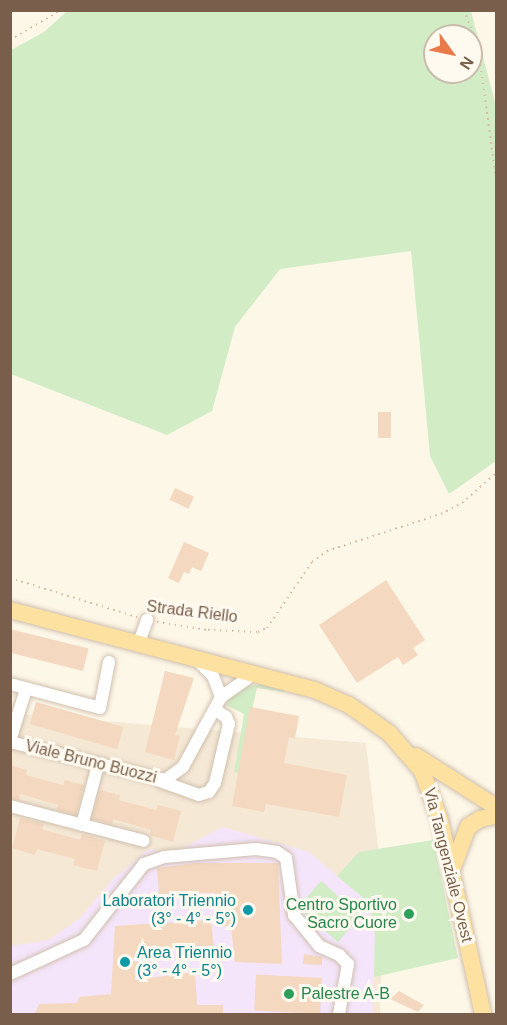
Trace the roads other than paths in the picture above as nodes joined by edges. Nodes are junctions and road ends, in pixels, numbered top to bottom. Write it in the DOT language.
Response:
graph roads {
  1 [pos="10,610"];
  2 [pos="147,620"];
  3 [pos="138,645"];
  4 [pos="195,659"];
  5 [pos="109,662"];
  6 [pos="255,673"];
  7 [pos="10,684"];
  8 [pos="26,689"];
  9 [pos="221,696"];
  10 [pos="214,709"];
  11 [pos="10,741"];
  12 [pos="409,751"];
  13 [pos="98,765"];
  14 [pos="159,781"];
  15 [pos="10,806"];
  16 [pos="496,807"];
  17 [pos="496,816"];
  18 [pos="82,825"];
  19 [pos="144,841"];
  20 [pos="453,870"];
  21 [pos="10,974"];
  22 [pos="339,1014"];
  23 [pos="483,1014"];
  1 -- 3 [label="main road, Via Tangenziale Ovest"];
  2 -- 3 [label="street"];
  3 -- 4 [label="main road, Via Tangenziale Ovest"];
  4 -- 6 [label="main road, Via Tangenziale Ovest"];
  4 -- 9 [label="street"];
  5 -- 8 [label="street"];
  6 -- 9 [label="street"];
  6 -- 12 [label="main road, Via Tangenziale Ovest"];
  7 -- 8 [label="street"];
  8 -- 11 [label="street"];
  9 -- 10 [label="street, Viale Bruno Buozzi"];
  10 -- 14 [label="street, Viale Bruno Buozzi"];
  10 -- 14 [label="street"];
  11 -- 13 [label="street, Viale Bruno Buozzi"];
  12 -- 16 [label="main road"];
  12 -- 20 [label="main road, Via Tangenziale Ovest"];
  13 -- 14 [label="street, Viale Bruno Buozzi"];
  13 -- 18 [label="street"];
  15 -- 18 [label="street"];
  17 -- 20 [label="main road"];
  18 -- 19 [label="street"];
  20 -- 23 [label="main road, Via Tangenziale Ovest"];
  21 -- 22 [label="street"];
}
